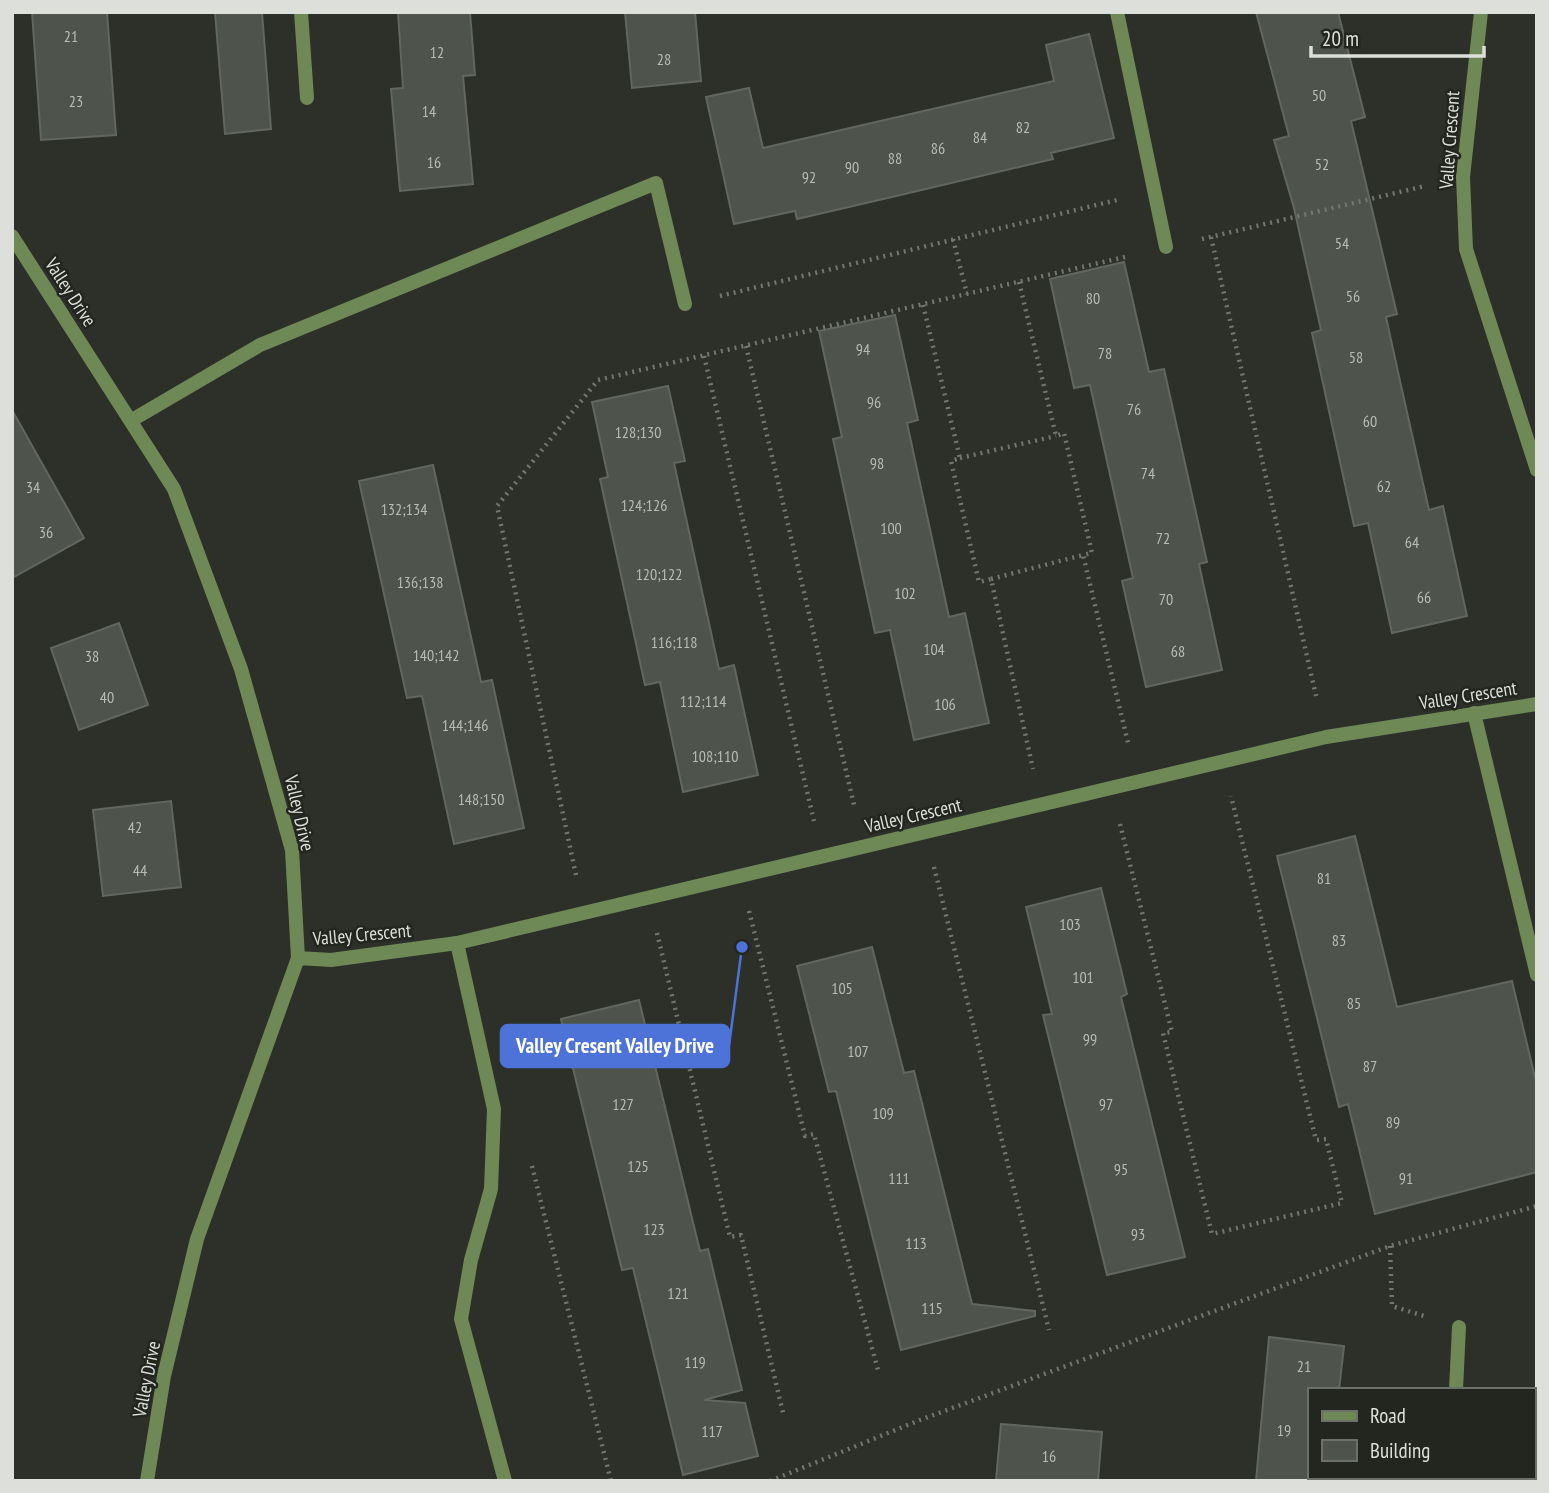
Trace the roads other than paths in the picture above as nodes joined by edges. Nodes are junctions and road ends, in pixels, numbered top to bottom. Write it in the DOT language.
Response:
graph roads {
  1 [pos="301,12"];
  2 [pos="1117,12"];
  3 [pos="1481,12"];
  4 [pos="307,98"];
  5 [pos="12,236"];
  6 [pos="1166,247"];
  7 [pos="685,304"];
  8 [pos="132,420"];
  9 [pos="1537,470"];
  10 [pos="1537,704"];
  11 [pos="1474,713"];
  12 [pos="457,943"];
  13 [pos="298,958"];
  14 [pos="1537,975"];
  15 [pos="1459,1327"];
  16 [pos="1456,1388"];
  17 [pos="147,1481"];
  18 [pos="505,1481"];
  1 -- 4 [label="street"];
  2 -- 6 [label="street"];
  3 -- 9 [label="street, Valley Crescent"];
  5 -- 8 [label="street, Valley Drive"];
  7 -- 8 [label="street"];
  8 -- 13 [label="street, Valley Drive"];
  10 -- 11 [label="street, Valley Crescent"];
  11 -- 12 [label="street, Valley Crescent"];
  11 -- 14 [label="street"];
  12 -- 13 [label="street, Valley Crescent"];
  12 -- 18 [label="street"];
  13 -- 17 [label="street, Valley Drive"];
  15 -- 16 [label="street"];
}
